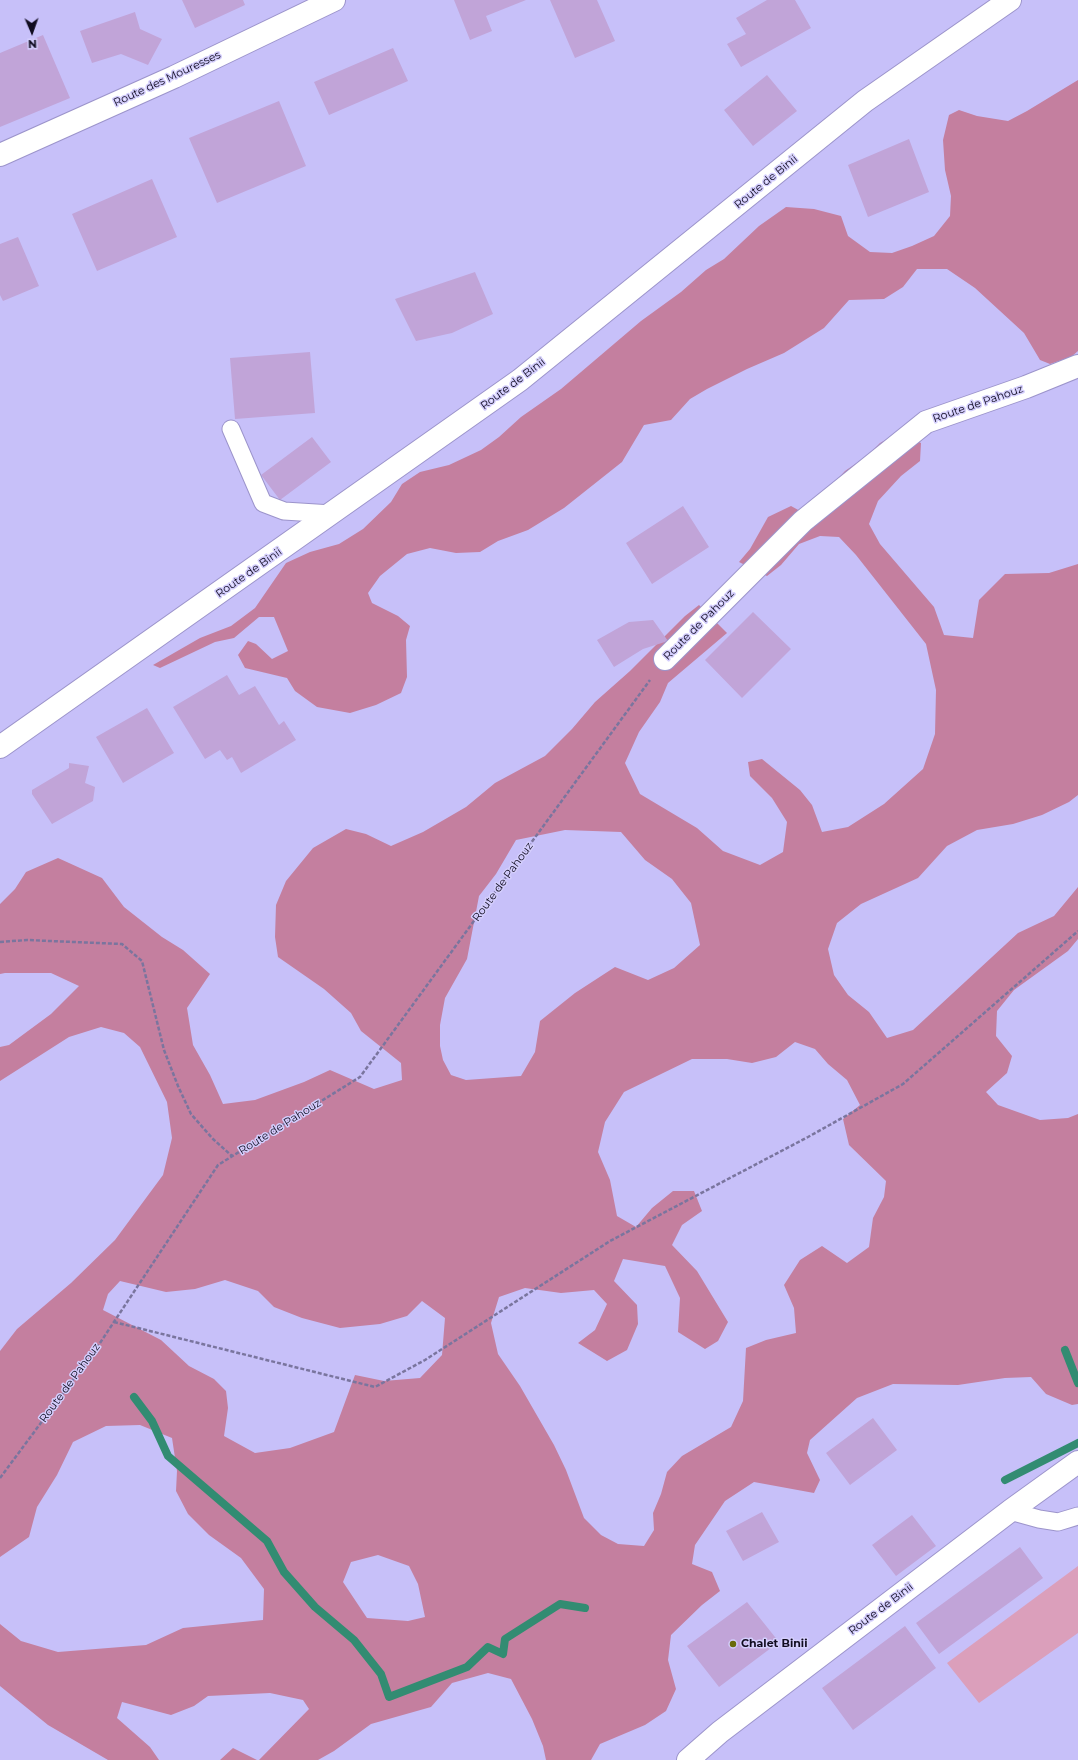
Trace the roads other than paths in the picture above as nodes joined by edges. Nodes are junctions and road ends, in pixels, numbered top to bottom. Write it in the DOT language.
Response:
graph roads {
  1 [pos="334,0"];
  2 [pos="1010,0"];
  3 [pos="0,155"];
  4 [pos="1078,366"];
  5 [pos="231,429"];
  6 [pos="332,514"];
  7 [pos="665,659"];
  8 [pos="0,747"];
  9 [pos="1078,1462"];
  10 [pos="1010,1511"];
  11 [pos="1078,1516"];
  12 [pos="688,1760"];
  1 -- 3 [label="street, Route des Mouresses"];
  2 -- 6 [label="street, Route de Binii"];
  4 -- 7 [label="street, Route de Pahouz"];
  5 -- 6 [label="lane"];
  6 -- 8 [label="street, Route de Binii"];
  9 -- 10 [label="street, Route de Binii"];
  10 -- 11 [label="lane"];
  10 -- 12 [label="street, Route de Binii"];
}
